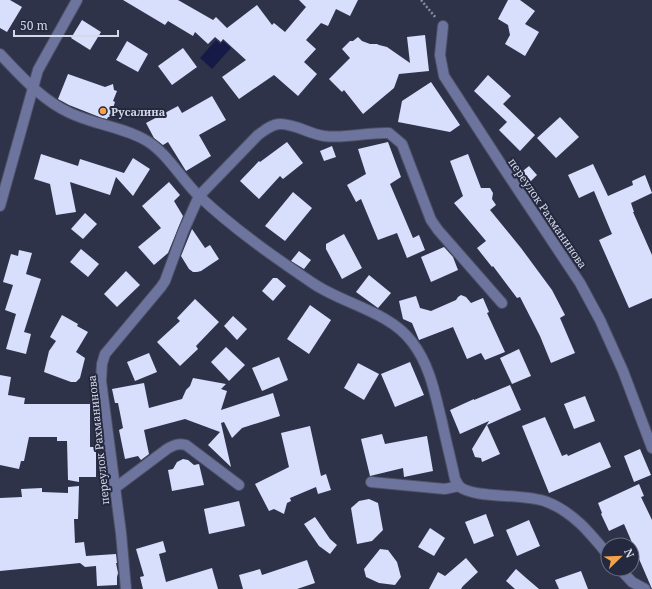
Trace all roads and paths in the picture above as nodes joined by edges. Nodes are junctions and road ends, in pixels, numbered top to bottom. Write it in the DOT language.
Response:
graph roads {
  1 [pos="77,0"];
  2 [pos="421,0"];
  3 [pos="443,26"];
  4 [pos="0,54"];
  5 [pos="32,87"];
  6 [pos="199,196"];
  7 [pos="0,206"];
  8 [pos="502,303"];
  9 [pos="652,448"];
  10 [pos="370,482"];
  11 [pos="240,485"];
  12 [pos="459,486"];
  13 [pos="115,488"];
  14 [pos="600,545"];
  15 [pos="627,577"];
  16 [pos="126,589"];
  17 [pos="644,589"];
  1 -- 5 [label="street"];
  2 -- 3 [label="path"];
  3 -- 9 [label="street, переулок Рахманинова"];
  4 -- 5 [label="street"];
  5 -- 6 [label="street"];
  5 -- 7 [label="street"];
  6 -- 8 [label="street, переулок Рахманинова"];
  6 -- 12 [label="street"];
  6 -- 13 [label="street, переулок Рахманинова"];
  10 -- 12 [label="street"];
  11 -- 13 [label="street"];
  12 -- 14 [label="street"];
  13 -- 16 [label="street, переулок Рахманинова"];
  15 -- 17 [label="street"];
}
